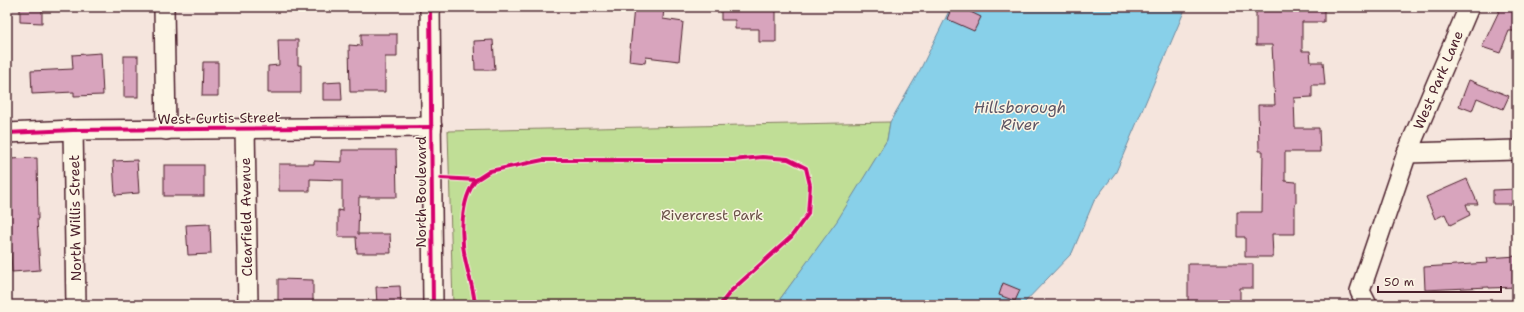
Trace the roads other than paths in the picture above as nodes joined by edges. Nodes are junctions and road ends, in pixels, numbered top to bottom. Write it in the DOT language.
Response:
graph roads {
  1 [pos="164,7"];
  2 [pos="430,7"];
  3 [pos="1469,7"];
  4 [pos="432,127"];
  5 [pos="245,128"];
  6 [pos="73,130"];
  7 [pos="166,130"];
  8 [pos="7,133"];
  9 [pos="1517,150"];
  10 [pos="1407,153"];
  11 [pos="76,305"];
  12 [pos="248,305"];
  13 [pos="433,305"];
  14 [pos="1367,305"];
  1 -- 7 [label="street"];
  2 -- 4 [label="street, North Boulevard"];
  3 -- 10 [label="street, West Park Lane"];
  4 -- 5 [label="street, West Curtis Street"];
  4 -- 13 [label="street, North Boulevard"];
  5 -- 7 [label="street, West Curtis Street"];
  5 -- 12 [label="street, Clearfield Avenue"];
  6 -- 7 [label="street, West Curtis Street"];
  6 -- 8 [label="street, West Curtis Street"];
  6 -- 11 [label="street, North Willis Street"];
  9 -- 10 [label="street"];
  10 -- 14 [label="street, West Park Lane"];
}
